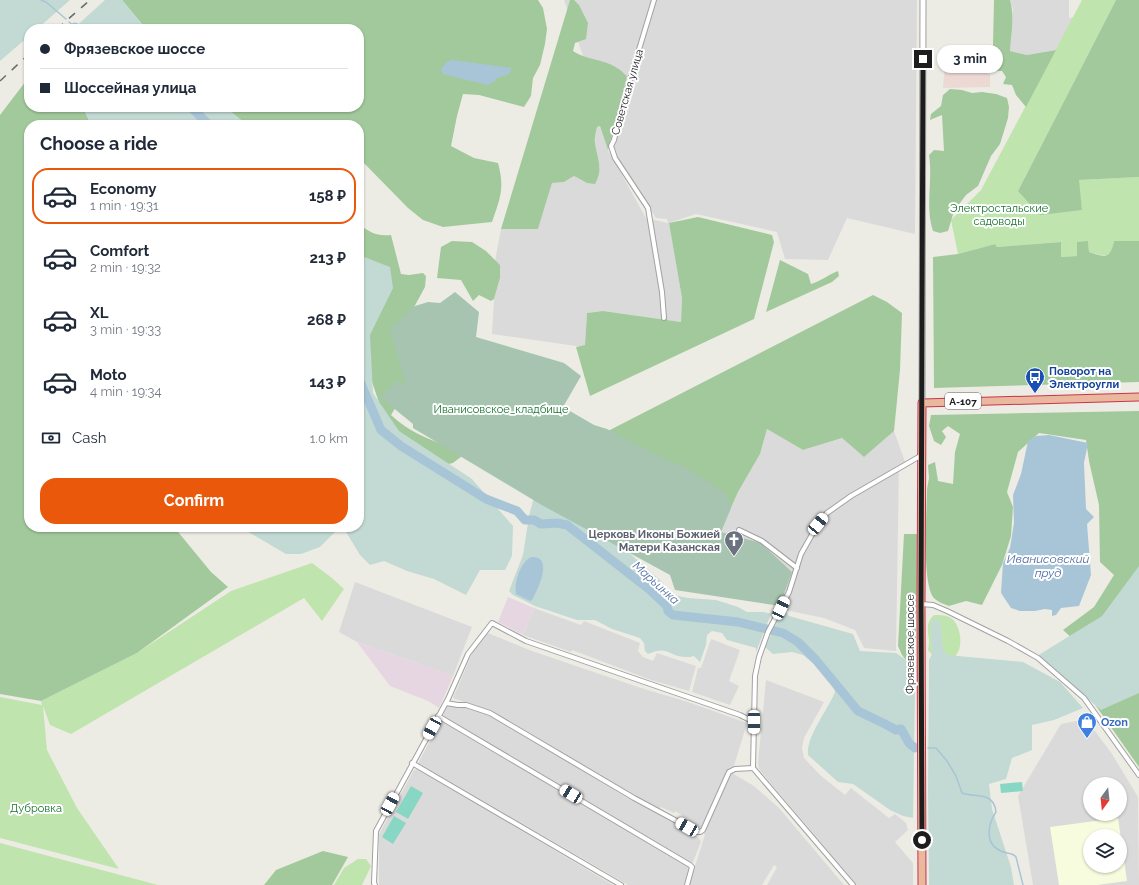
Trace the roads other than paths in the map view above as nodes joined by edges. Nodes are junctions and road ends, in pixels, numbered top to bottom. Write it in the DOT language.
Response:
graph roads {
  1 [pos="654,0"];
  2 [pos="923,0"];
  3 [pos="664,318"];
  4 [pos="1139,397"];
  5 [pos="922,402"];
  6 [pos="922,455"];
  7 [pos="739,530"];
  8 [pos="797,568"];
  9 [pos="921,604"];
  10 [pos="446,703"];
  11 [pos="438,716"];
  12 [pos="754,722"];
  13 [pos="412,763"];
  14 [pos="753,768"];
  15 [pos="1139,775"];
  16 [pos="375,885"];
  17 [pos="621,885"];
  18 [pos="687,885"];
  19 [pos="853,885"];
  20 [pos="922,885"];
  1 -- 3 [label="street, Советская улица"];
  2 -- 5 [label="street"];
  4 -- 5 [label="highway, А-107"];
  5 -- 6 [label="highway, Фрязевское шоссе"];
  6 -- 8 [label="street"];
  6 -- 9 [label="highway, Фрязевское шоссе"];
  7 -- 8 [label="street"];
  8 -- 12 [label="street"];
  9 -- 15 [label="street"];
  9 -- 20 [label="highway, Фрязевское шоссе"];
  10 -- 11 [label="street"];
  10 -- 12 [label="street"];
  10 -- 14 [label="street"];
  11 -- 13 [label="street"];
  11 -- 18 [label="street"];
  12 -- 14 [label="street"];
  13 -- 16 [label="street"];
  13 -- 17 [label="street"];
  14 -- 19 [label="street"];
}
